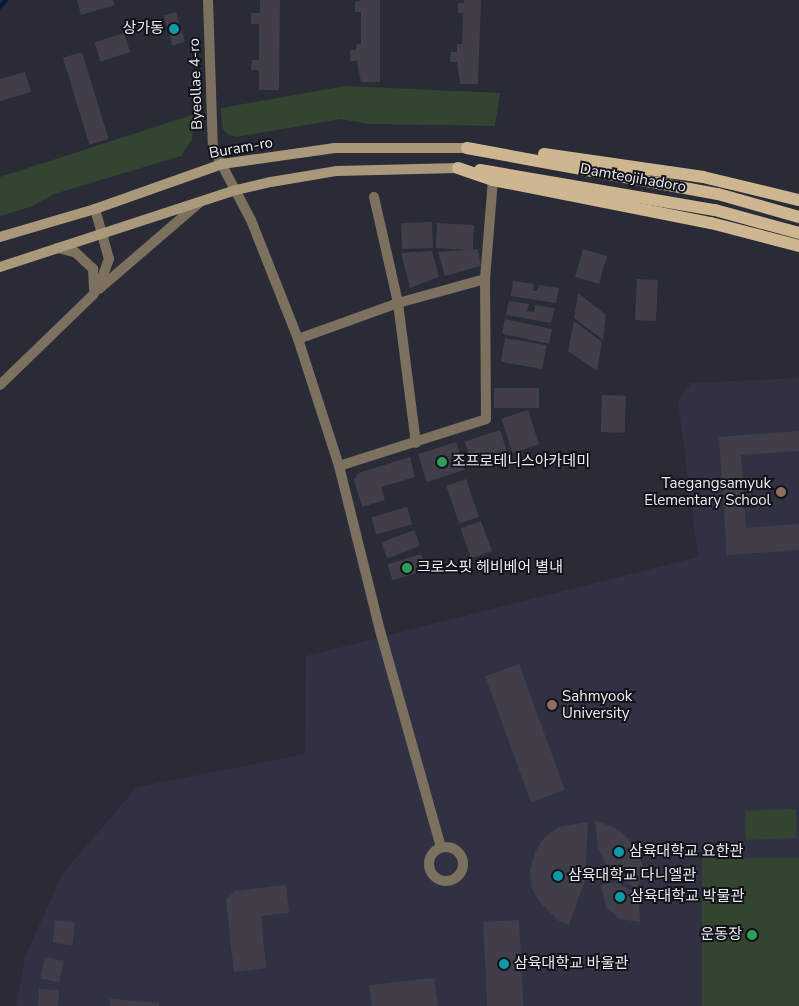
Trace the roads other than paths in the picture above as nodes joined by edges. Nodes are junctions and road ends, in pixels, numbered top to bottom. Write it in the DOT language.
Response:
graph roads {
  1 [pos="208,0"];
  2 [pos="467,148"];
  3 [pos="222,164"];
  4 [pos="458,168"];
  5 [pos="493,180"];
  6 [pos="236,190"];
  7 [pos="374,197"];
  8 [pos="799,200"];
  9 [pos="201,202"];
  10 [pos="95,209"];
  11 [pos="799,217"];
  12 [pos="102,233"];
  13 [pos="799,234"];
  14 [pos="0,237"];
  15 [pos="799,246"];
  16 [pos="57,248"];
  17 [pos="0,268"];
  18 [pos="485,279"];
  19 [pos="93,295"];
  20 [pos="398,303"];
  21 [pos="298,339"];
  22 [pos="0,385"];
  23 [pos="416,443"];
  24 [pos="338,466"];
  25 [pos="442,847"];
  1 -- 3 [label="street, Byeollae 4-ro"];
  2 -- 3 [label="street, Buram-ro"];
  2 -- 8 [label="main road"];
  2 -- 11 [label="main road, Damteojihadoro"];
  3 -- 6 [label="street, Byeollae 4-ro"];
  3 -- 10 [label="street, Buram-ro"];
  4 -- 5 [label="main road"];
  4 -- 6 [label="street"];
  4 -- 13 [label="main road, Damteojihadoro"];
  5 -- 15 [label="main road"];
  5 -- 18 [label="street"];
  6 -- 9 [label="street"];
  6 -- 21 [label="street, Byeollae 4-ro"];
  7 -- 20 [label="street"];
  9 -- 12 [label="street"];
  9 -- 19 [label="street"];
  10 -- 12 [label="street"];
  10 -- 14 [label="street, Buram-ro"];
  12 -- 16 [label="street"];
  12 -- 19 [label="street"];
  16 -- 17 [label="street"];
  16 -- 19 [label="street"];
  18 -- 20 [label="street"];
  18 -- 23 [label="street"];
  19 -- 22 [label="street"];
  20 -- 21 [label="street"];
  20 -- 23 [label="street"];
  21 -- 24 [label="street, Byeollae 4-ro"];
  23 -- 24 [label="street"];
  24 -- 25 [label="street, Byeollae 4-ro"];
}
